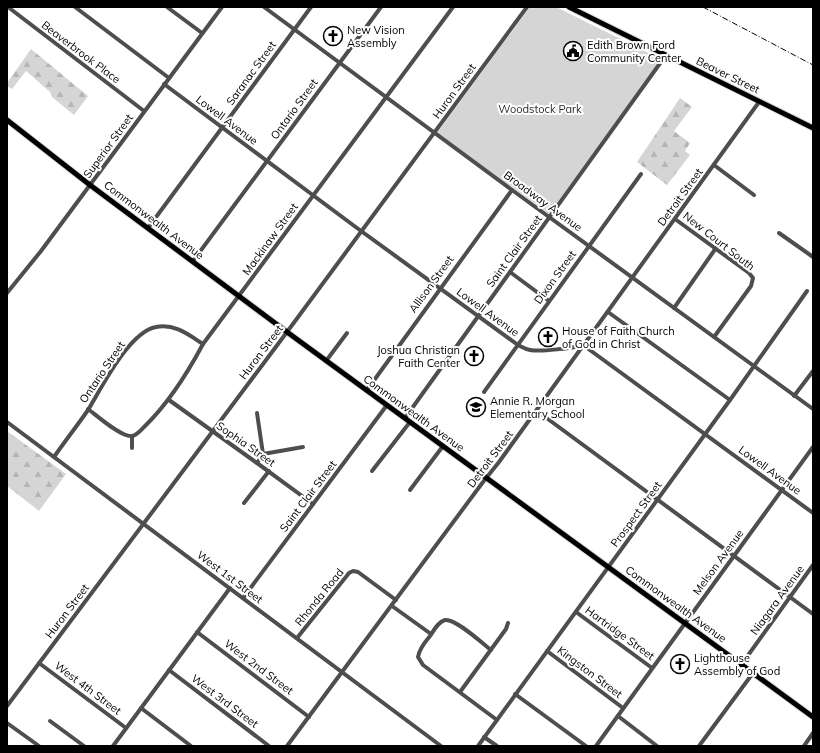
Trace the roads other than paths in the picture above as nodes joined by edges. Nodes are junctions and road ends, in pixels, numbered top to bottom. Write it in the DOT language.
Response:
graph roads {
  1 [pos="8,7"];
  2 [pos="75,7"];
  3 [pos="167,7"];
  4 [pos="222,7"];
  5 [pos="264,7"];
  6 [pos="311,7"];
  7 [pos="381,7"];
  8 [pos="453,7"];
  9 [pos="527,7"];
  10 [pos="569,7"];
  11 [pos="294,30"];
  12 [pos="202,33"];
  13 [pos="666,55"];
  14 [pos="339,63"];
  15 [pos="169,78"];
  16 [pos="164,84"];
  17 [pos="386,97"];
  18 [pos="759,102"];
  19 [pos="144,111"];
  20 [pos="7,120"];
  21 [pos="222,128"];
  22 [pos="813,128"];
  23 [pos="434,133"];
  24 [pos="267,161"];
  25 [pos="714,165"];
  26 [pos="641,174"];
  27 [pos="90,185"];
  28 [pos="512,190"];
  29 [pos="313,195"];
  30 [pos="754,195"];
  31 [pos="550,217"];
  32 [pos="675,219"];
  33 [pos="148,228"];
  34 [pos="362,231"];
  35 [pos="780,233"];
  36 [pos="589,246"];
  37 [pos="716,248"];
  38 [pos="813,257"];
  39 [pos="192,261"];
  40 [pos="510,272"];
  41 [pos="633,278"];
  42 [pos="440,288"];
  43 [pos="807,291"];
  44 [pos="7,294"];
  45 [pos="240,296"];
  46 [pos="549,300"];
  47 [pos="674,308"];
  48 [pos="608,312"];
  49 [pos="478,316"];
  50 [pos="287,332"];
  51 [pos="347,333"];
  52 [pos="714,337"];
  53 [pos="203,344"];
  54 [pos="518,345"];
  55 [pos="584,345"];
  56 [pos="326,361"];
  57 [pos="754,366"];
  58 [pos="813,370"];
  59 [pos="366,390"];
  60 [pos="484,392"];
  61 [pos="794,396"];
  62 [pos="169,400"];
  63 [pos="730,400"];
  64 [pos="387,405"];
  65 [pos="88,409"];
  66 [pos="813,409"];
  67 [pos="537,411"];
  68 [pos="257,413"];
  69 [pos="405,418"];
  70 [pos="7,422"];
  71 [pos="410,422"];
  72 [pos="213,431"];
  73 [pos="705,434"];
  74 [pos="132,436"];
  75 [pos="443,446"];
  76 [pos="303,447"];
  77 [pos="813,447"];
  78 [pos="132,448"];
  79 [pos="264,454"];
  80 [pos="54,457"];
  81 [pos="257,463"];
  82 [pos="269,471"];
  83 [pos="372,471"];
  84 [pos="487,478"];
  85 [pos="410,490"];
  86 [pos="782,490"];
  87 [pos="657,499"];
  88 [pos="244,503"];
  89 [pos="313,504"];
  90 [pos="813,513"];
  91 [pos="143,523"];
  92 [pos="734,556"];
  93 [pos="813,565"];
  94 [pos="608,567"];
  95 [pos="230,588"];
  96 [pos="790,597"];
  97 [pos="243,598"];
  98 [pos="396,600"];
  99 [pos="392,606"];
  100 [pos="576,612"];
  101 [pos="813,614"];
  102 [pos="508,623"];
  103 [pos="685,623"];
  104 [pos="197,632"];
  105 [pos="431,634"];
  106 [pos="297,638"];
  107 [pos="491,650"];
  108 [pos="547,651"];
  109 [pos="39,663"];
  110 [pos="741,665"];
  111 [pos="652,668"];
  112 [pos="169,670"];
  113 [pos="342,672"];
  114 [pos="753,673"];
  115 [pos="460,692"];
  116 [pos="515,694"];
  117 [pos="7,706"];
  118 [pos="141,708"];
  119 [pos="623,708"];
  120 [pos="618,716"];
  121 [pos="309,717"];
  122 [pos="813,717"];
  123 [pos="497,720"];
  124 [pos="50,721"];
  125 [pos="7,722"];
  126 [pos="126,728"];
  127 [pos="813,733"];
  128 [pos="484,737"];
  129 [pos="39,746"];
  130 [pos="84,746"];
  131 [pos="115,746"];
  132 [pos="192,746"];
  133 [pos="269,746"];
  134 [pos="287,746"];
  135 [pos="441,746"];
  136 [pos="478,746"];
  137 [pos="496,746"];
  138 [pos="586,746"];
  139 [pos="596,746"];
  140 [pos="657,746"];
  141 [pos="700,746"];
  142 [pos="804,746"];
  1 -- 19 [label="street, Beaverbrook Place"];
  2 -- 15 [label="street"];
  3 -- 12 [label="street"];
  4 -- 12 [label="street, Superior Street"];
  5 -- 11 [label="street, Broadway Avenue"];
  6 -- 11 [label="street, Saranac Street"];
  7 -- 14 [label="street, Ontario Street"];
  8 -- 17 [label="street, Mackinaw Street"];
  9 -- 23 [label="street, Huron Street"];
  10 -- 13 [label="main road, Beaver Street"];
  11 -- 14 [label="street, Broadway Avenue"];
  11 -- 21 [label="street, Saranac Street"];
  12 -- 15 [label="street, Superior Street"];
  13 -- 18 [label="main road, Beaver Street"];
  13 -- 31 [label="street, Saint Clair Street"];
  14 -- 17 [label="street, Broadway Avenue"];
  14 -- 24 [label="street, Ontario Street"];
  15 -- 16 [label="street, Superior Street"];
  16 -- 19 [label="street, Superior Street"];
  16 -- 21 [label="street, Lowell Avenue"];
  17 -- 23 [label="street, Broadway Avenue"];
  17 -- 29 [label="street, Mackinaw Street"];
  18 -- 22 [label="main road, Beaver Street"];
  18 -- 25 [label="street, Detroit Street"];
  19 -- 27 [label="street, Superior Street"];
  20 -- 27 [label="main road, Commonwealth Avenue"];
  21 -- 24 [label="street, Lowell Avenue"];
  21 -- 33 [label="street, Saranac Street"];
  23 -- 28 [label="street, Broadway Avenue"];
  23 -- 34 [label="street, Huron Street"];
  24 -- 29 [label="street, Lowell Avenue"];
  24 -- 39 [label="street, Ontario Street"];
  25 -- 30 [label="street"];
  25 -- 32 [label="street, Detroit Street"];
  26 -- 36 [label="street, Dixon Street"];
  27 -- 33 [label="main road, Commonwealth Avenue"];
  27 -- 44 [label="street, Superior Street"];
  28 -- 31 [label="street, Broadway Avenue"];
  28 -- 42 [label="street, Allison Street"];
  29 -- 34 [label="street, Lowell Avenue"];
  29 -- 45 [label="street, Mackinaw Street"];
  31 -- 36 [label="street, Broadway Avenue"];
  31 -- 40 [label="street, Saint Clair Street"];
  32 -- 37 [label="street, New Court South"];
  32 -- 41 [label="street, Detroit Street"];
  33 -- 39 [label="main road, Commonwealth Avenue"];
  34 -- 42 [label="street, Lowell Avenue"];
  34 -- 50 [label="street, Huron Street"];
  35 -- 38 [label="street"];
  36 -- 41 [label="street, Broadway Avenue"];
  36 -- 46 [label="street, Dixon Street"];
  37 -- 47 [label="street"];
  37 -- 52 [label="street, New Court South"];
  39 -- 45 [label="main road, Commonwealth Avenue"];
  40 -- 46 [label="street"];
  40 -- 49 [label="street, Saint Clair Street"];
  41 -- 47 [label="street, Broadway Avenue"];
  41 -- 48 [label="street, Detroit Street"];
  42 -- 49 [label="street, Lowell Avenue"];
  42 -- 59 [label="street, Allison Street"];
  43 -- 57 [label="street, Prospect Street"];
  45 -- 50 [label="main road, Commonwealth Avenue"];
  45 -- 53 [label="street, Mackinaw Street"];
  46 -- 54 [label="street, Dixon Street"];
  47 -- 52 [label="street, Broadway Avenue"];
  48 -- 55 [label="street, Detroit Street"];
  48 -- 63 [label="street"];
  49 -- 54 [label="street, Lowell Avenue"];
  49 -- 69 [label="street, Saint Clair Street"];
  50 -- 56 [label="main road, Commonwealth Avenue"];
  50 -- 72 [label="street, Huron Street"];
  51 -- 56 [label="street"];
  52 -- 57 [label="street, Broadway Avenue"];
  53 -- 62 [label="street, Mackinaw Street"];
  53 -- 65 [label="street, Ontario Street"];
  54 -- 55 [label="street, Lowell Avenue"];
  54 -- 60 [label="street, Dixon Street"];
  55 -- 67 [label="street, Detroit Street"];
  55 -- 73 [label="street, Lowell Avenue"];
  56 -- 59 [label="main road, Commonwealth Avenue"];
  57 -- 61 [label="street, Broadway Avenue"];
  57 -- 63 [label="street, Prospect Street"];
  58 -- 61 [label="street"];
  59 -- 64 [label="main road, Commonwealth Avenue"];
  61 -- 66 [label="street, Broadway Avenue"];
  62 -- 72 [label="street, Sophia Street"];
  62 -- 74 [label="street, Mackinaw Street"];
  63 -- 73 [label="street, Prospect Street"];
  64 -- 69 [label="main road, Commonwealth Avenue"];
  64 -- 89 [label="street, Saint Clair Street"];
  65 -- 74 [label="street"];
  65 -- 80 [label="street, Ontario Street"];
  67 -- 84 [label="street, Detroit Street"];
  67 -- 87 [label="street"];
  68 -- 79 [label="street"];
  69 -- 71 [label="main road, Commonwealth Avenue"];
  70 -- 80 [label="street, West 1st Street"];
  71 -- 75 [label="main road, Commonwealth Avenue"];
  71 -- 83 [label="street"];
  72 -- 81 [label="street, Sophia Street"];
  72 -- 91 [label="street, Huron Street"];
  73 -- 86 [label="street, Lowell Avenue"];
  73 -- 87 [label="street, Prospect Street"];
  74 -- 78 [label="street"];
  75 -- 84 [label="main road, Commonwealth Avenue"];
  75 -- 85 [label="street"];
  76 -- 79 [label="street"];
  77 -- 86 [label="street, Melson Avenue"];
  79 -- 81 [label="street"];
  80 -- 91 [label="street, West 1st Street"];
  81 -- 82 [label="street, Sophia Street"];
  82 -- 88 [label="street"];
  82 -- 89 [label="street, Sophia Street"];
  84 -- 94 [label="main road, Commonwealth Avenue"];
  84 -- 98 [label="street, Detroit Street"];
  86 -- 90 [label="street, Lowell Avenue"];
  86 -- 92 [label="street, Melson Avenue"];
  87 -- 92 [label="street"];
  87 -- 94 [label="street, Prospect Street"];
  89 -- 97 [label="street, Saint Clair Street"];
  91 -- 95 [label="street, West 1st Street"];
  91 -- 109 [label="street, Huron Street"];
  92 -- 96 [label="street"];
  92 -- 103 [label="street, Melson Avenue"];
  93 -- 96 [label="street, Niagara Avenue"];
  94 -- 100 [label="street, Prospect Street"];
  94 -- 103 [label="main road, Commonwealth Avenue"];
  95 -- 97 [label="street, West 1st Street"];
  95 -- 104 [label="street"];
  96 -- 101 [label="street"];
  96 -- 110 [label="street, Niagara Avenue"];
  97 -- 106 [label="street, West 1st Street"];
  98 -- 99 [label="street, Detroit Street"];
  98 -- 106 [label="street, Rhonda Road"];
  99 -- 105 [label="street"];
  99 -- 113 [label="street, Detroit Street"];
  100 -- 108 [label="street, Prospect Street"];
  100 -- 111 [label="street, Hartridge Street"];
  102 -- 107 [label="street"];
  103 -- 110 [label="main road, Commonwealth Avenue"];
  103 -- 111 [label="street, Melson Avenue"];
  104 -- 112 [label="street"];
  104 -- 121 [label="street, West 2nd Street"];
  105 -- 107 [label="street"];
  105 -- 115 [label="street"];
  106 -- 113 [label="street, West 1st Street"];
  107 -- 115 [label="street"];
  108 -- 116 [label="street, Prospect Street"];
  108 -- 119 [label="street, Kingston Street"];
  109 -- 117 [label="street, Huron Street"];
  109 -- 126 [label="street, West 4th Street"];
  110 -- 114 [label="main road, Commonwealth Avenue"];
  111 -- 119 [label="street, Melson Avenue"];
  112 -- 118 [label="street"];
  112 -- 133 [label="street, West 3rd Street"];
  113 -- 121 [label="street, Detroit Street"];
  113 -- 135 [label="street, West 1st Street"];
  114 -- 122 [label="main road, Commonwealth Avenue"];
  114 -- 141 [label="street"];
  115 -- 123 [label="street"];
  116 -- 123 [label="street, Prospect Street"];
  116 -- 138 [label="street"];
  118 -- 126 [label="street"];
  118 -- 132 [label="street"];
  119 -- 120 [label="street, Melson Avenue"];
  120 -- 139 [label="street, Melson Avenue"];
  120 -- 140 [label="street"];
  121 -- 134 [label="street, Detroit Street"];
  123 -- 128 [label="street, Prospect Street"];
  124 -- 130 [label="street"];
  125 -- 129 [label="street"];
  126 -- 131 [label="street"];
  127 -- 142 [label="street"];
  128 -- 136 [label="street, Prospect Street"];
  128 -- 137 [label="street"];
}
